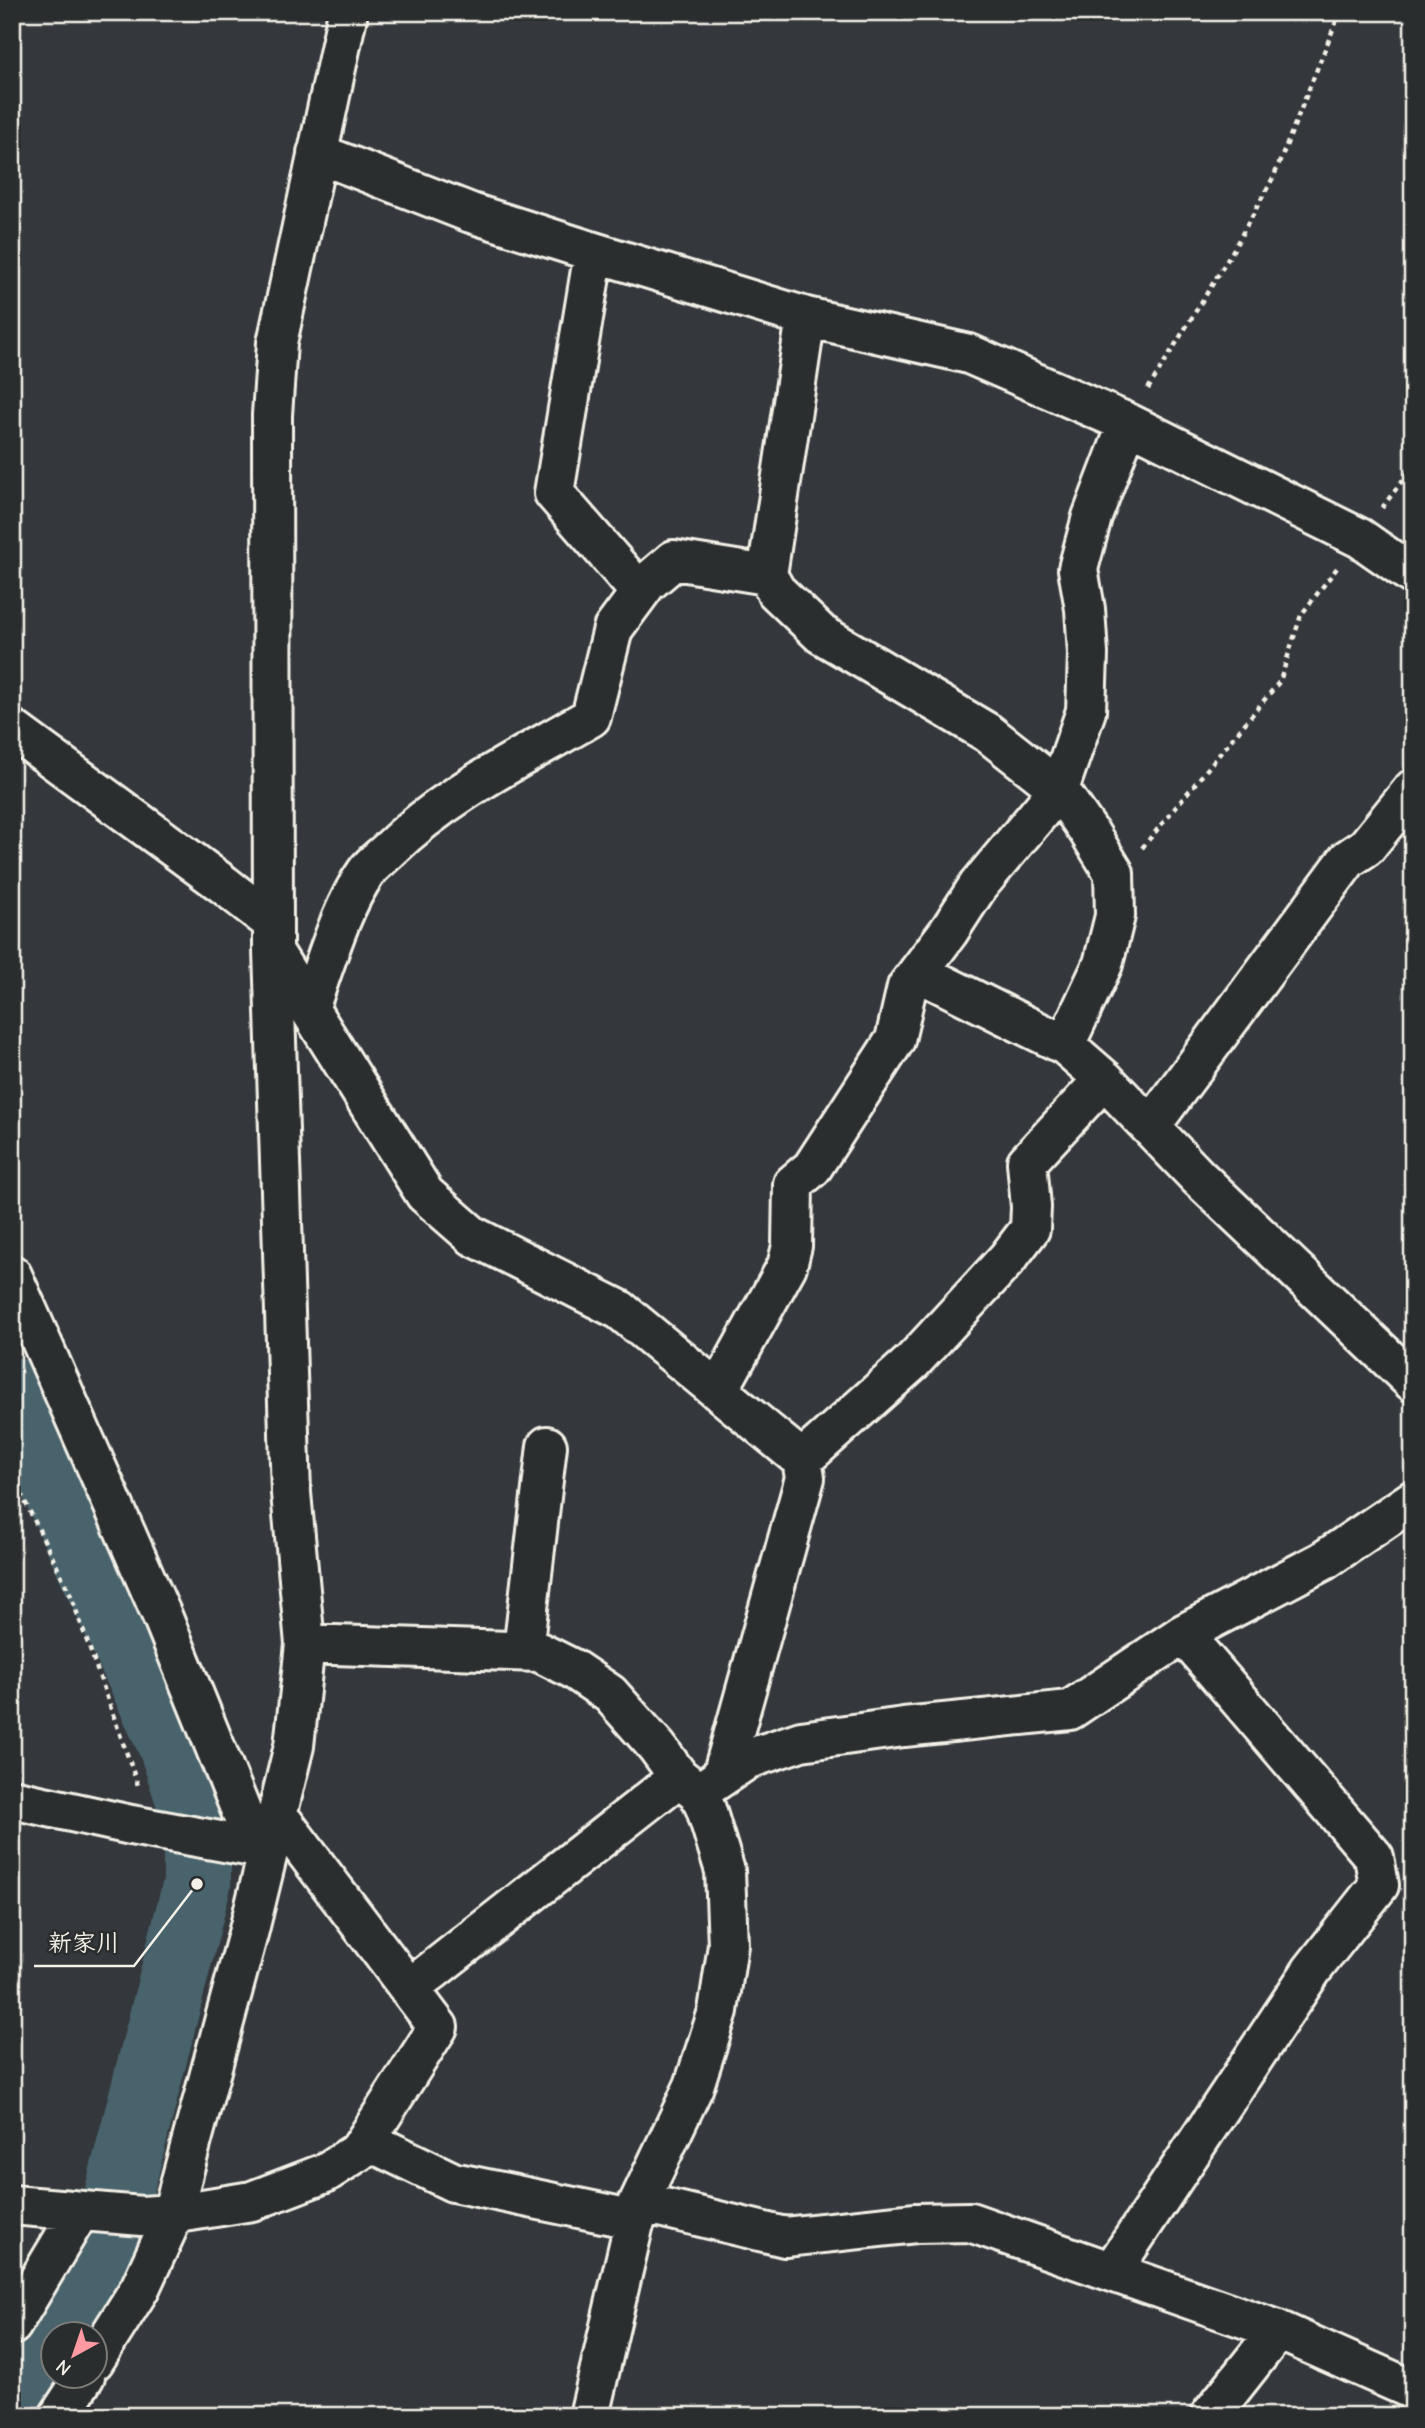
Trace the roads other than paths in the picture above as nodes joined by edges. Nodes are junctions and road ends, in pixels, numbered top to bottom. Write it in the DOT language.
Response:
graph roads {
  1 [pos="348,12"];
  2 [pos="317,153"];
  3 [pos="594,252"];
  4 [pos="806,317"];
  5 [pos="1128,423"];
  6 [pos="768,575"];
  7 [pos="1413,575"];
  8 [pos="640,592"];
  9 [pos="12,729"];
  10 [pos="1059,789"];
  11 [pos="1413,789"];
  12 [pos="273,937"];
  13 [pos="918,972"];
  14 [pos="309,1009"];
  15 [pos="1065,1045"];
  16 [pos="1104,1079"];
  17 [pos="1150,1127"];
  18 [pos="12,1275"];
  19 [pos="1413,1382"];
  20 [pos="718,1391"];
  21 [pos="547,1446"];
  22 [pos="802,1460"];
  23 [pos="1413,1500"];
  24 [pos="1183,1634"];
  25 [pos="305,1644"];
  26 [pos="523,1651"];
  27 [pos="700,1782"];
  28 [pos="14,1805"];
  29 [pos="260,1839"];
  30 [pos="409,1989"];
  31 [pos="366,2140"];
  32 [pos="12,2205"];
  33 [pos="638,2211"];
  34 [pos="79,2213"];
  35 [pos="157,2215"];
  36 [pos="1112,2271"];
  37 [pos="12,2325"];
  38 [pos="1278,2330"];
  39 [pos="108,2339"];
  40 [pos="75,2390"];
  41 [pos="1413,2390"];
  42 [pos="59,2416"];
  43 [pos="589,2416"];
  44 [pos="1210,2416"];
  1 -- 2 [label="street"];
  2 -- 3 [label="street"];
  2 -- 12 [label="street"];
  3 -- 4 [label="street"];
  3 -- 8 [label="street"];
  4 -- 5 [label="street"];
  4 -- 6 [label="street"];
  5 -- 7 [label="street"];
  5 -- 10 [label="street"];
  6 -- 8 [label="street"];
  6 -- 10 [label="street"];
  8 -- 14 [label="street"];
  9 -- 12 [label="street"];
  10 -- 13 [label="street"];
  10 -- 15 [label="street"];
  11 -- 17 [label="street"];
  12 -- 14 [label="street"];
  12 -- 25 [label="street"];
  13 -- 15 [label="street"];
  13 -- 20 [label="street"];
  14 -- 20 [label="street"];
  15 -- 16 [label="street"];
  16 -- 17 [label="street"];
  16 -- 22 [label="street"];
  17 -- 19 [label="street"];
  18 -- 29 [label="street"];
  20 -- 22 [label="street"];
  21 -- 26 [label="street"];
  22 -- 27 [label="street"];
  23 -- 24 [label="street"];
  24 -- 27 [label="street"];
  24 -- 36 [label="street"];
  25 -- 26 [label="street"];
  25 -- 29 [label="street"];
  26 -- 27 [label="street"];
  27 -- 30 [label="street"];
  27 -- 33 [label="street"];
  28 -- 29 [label="street"];
  29 -- 30 [label="street"];
  29 -- 35 [label="street"];
  30 -- 31 [label="street"];
  31 -- 33 [label="street"];
  31 -- 35 [label="street"];
  32 -- 34 [label="street"];
  33 -- 36 [label="street"];
  33 -- 43 [label="street"];
  34 -- 35 [label="street"];
  34 -- 37 [label="street"];
  35 -- 39 [label="street"];
  36 -- 38 [label="street"];
  38 -- 41 [label="street"];
  38 -- 44 [label="street"];
  40 -- 42 [label="street"];
}
